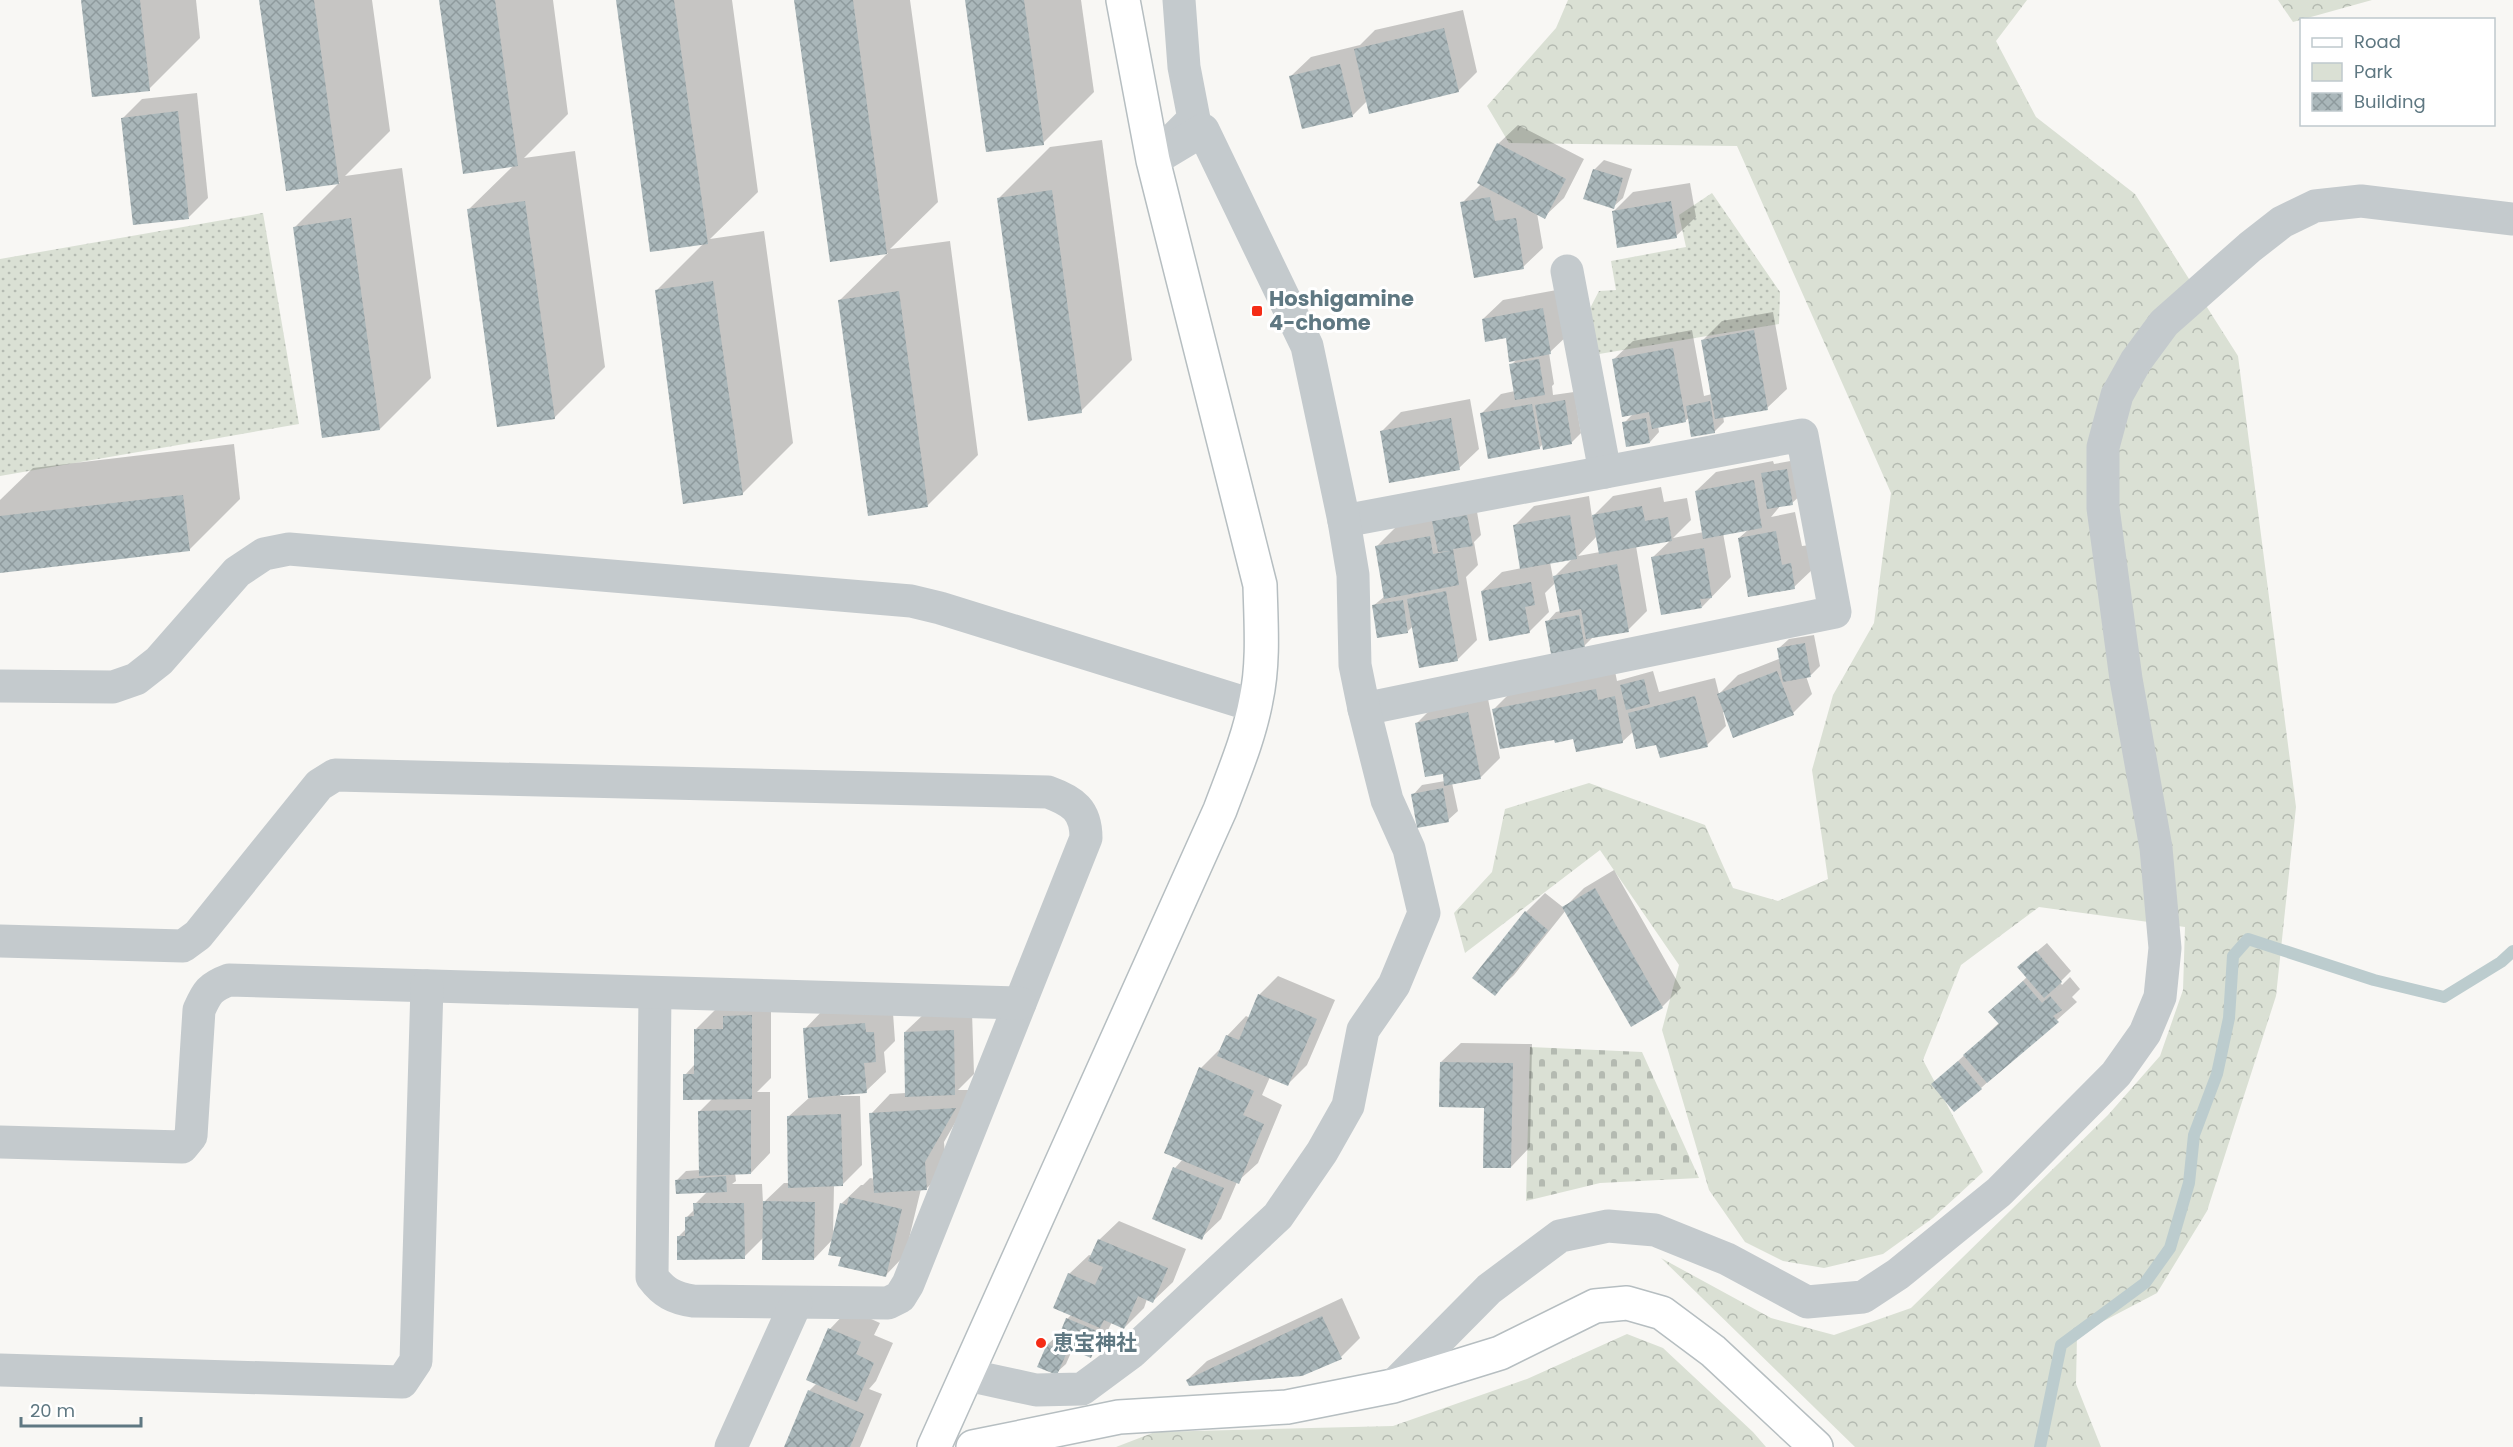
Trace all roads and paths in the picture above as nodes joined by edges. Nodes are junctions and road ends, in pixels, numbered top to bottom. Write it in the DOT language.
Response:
graph roads {
  1 [pos="1123,0"];
  2 [pos="1179,0"];
  3 [pos="1153,160"];
  4 [pos="2513,219"];
  5 [pos="1567,271"];
  6 [pos="1605,472"];
  7 [pos="1344,521"];
  8 [pos="0,686"];
  9 [pos="1255,706"];
  10 [pos="1364,709"];
  11 [pos="0,941"];
  12 [pos="427,986"];
  13 [pos="655,993"];
  14 [pos="1020,1003"];
  15 [pos="0,1142"];
  16 [pos="796,1303"];
  17 [pos="0,1370"];
  18 [pos="967,1375"];
  19 [pos="1393,1386"];
  20 [pos="731,1447"];
  21 [pos="934,1447"];
  22 [pos="973,1447"];
  23 [pos="1816,1447"];
  1 -- 3 [label="street"];
  2 -- 3 [label="street"];
  3 -- 7 [label="street"];
  3 -- 9 [label="street"];
  4 -- 19 [label="street"];
  5 -- 6 [label="street"];
  6 -- 7 [label="street"];
  6 -- 10 [label="street"];
  7 -- 10 [label="street"];
  8 -- 9 [label="street"];
  9 -- 18 [label="street"];
  10 -- 18 [label="street"];
  11 -- 14 [label="street"];
  12 -- 13 [label="street"];
  12 -- 15 [label="street"];
  12 -- 17 [label="street"];
  13 -- 14 [label="street"];
  13 -- 16 [label="street"];
  14 -- 16 [label="street"];
  16 -- 20 [label="street"];
  18 -- 21 [label="street"];
  19 -- 22 [label="street"];
  19 -- 23 [label="street"];
}
